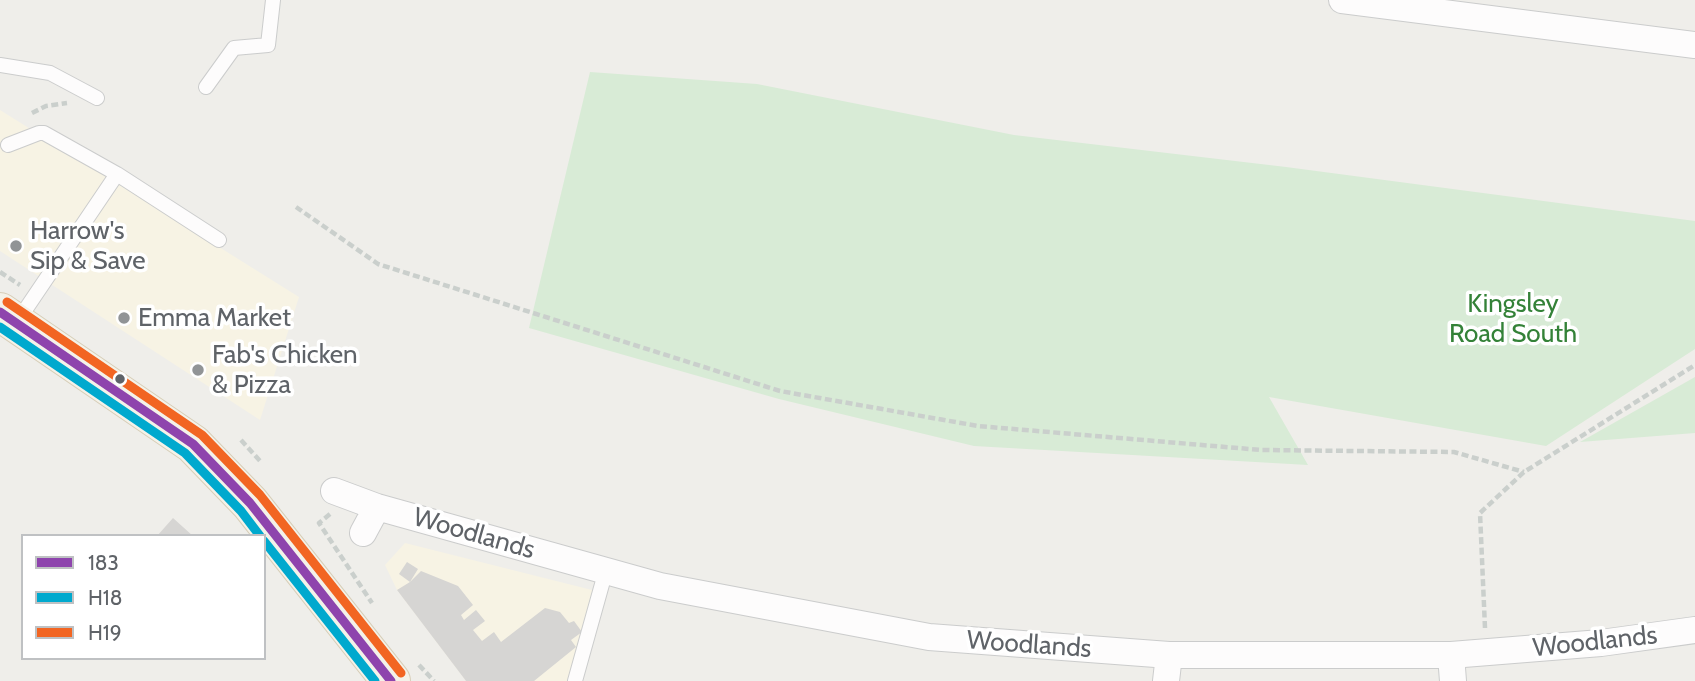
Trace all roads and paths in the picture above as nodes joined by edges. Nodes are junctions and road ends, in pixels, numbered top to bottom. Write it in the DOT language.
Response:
graph roads {
  1 [pos="273,0"];
  2 [pos="1342,0"];
  3 [pos="1695,45"];
  4 [pos="0,65"];
  5 [pos="206,88"];
  6 [pos="96,98"];
  7 [pos="23,117"];
  8 [pos="8,145"];
  9 [pos="117,174"];
  10 [pos="296,206"];
  11 [pos="219,240"];
  12 [pos="1,274"];
  13 [pos="7,312"];
  14 [pos="1695,365"];
  15 [pos="241,440"];
  16 [pos="261,461"];
  17 [pos="1524,472"];
  18 [pos="334,491"];
  19 [pos="377,507"];
  20 [pos="363,533"];
  21 [pos="606,570"];
  22 [pos="1695,630"];
  23 [pos="1486,653"];
  24 [pos="1451,655"];
  25 [pos="1168,668"];
  26 [pos="391,681"];
  27 [pos="575,681"];
  28 [pos="1453,681"];
  1 -- 5 [label="lane"];
  2 -- 3 [label="street"];
  4 -- 6 [label="lane"];
  6 -- 7 [label="path"];
  8 -- 9 [label="lane"];
  9 -- 11 [label="lane"];
  9 -- 13 [label="lane"];
  10 -- 17 [label="path"];
  12 -- 13 [label="path"];
  13 -- 26 [label="main road"];
  14 -- 17 [label="path"];
  15 -- 16 [label="path"];
  17 -- 23 [label="path"];
  18 -- 19 [label="street, Woodlands"];
  19 -- 20 [label="street, Woodlands"];
  19 -- 21 [label="street, Woodlands"];
  21 -- 25 [label="street, Woodlands"];
  21 -- 27 [label="lane"];
  22 -- 23 [label="street, Woodlands"];
  23 -- 24 [label="street, Woodlands"];
  24 -- 25 [label="street, Woodlands"];
  24 -- 28 [label="street"];
}
